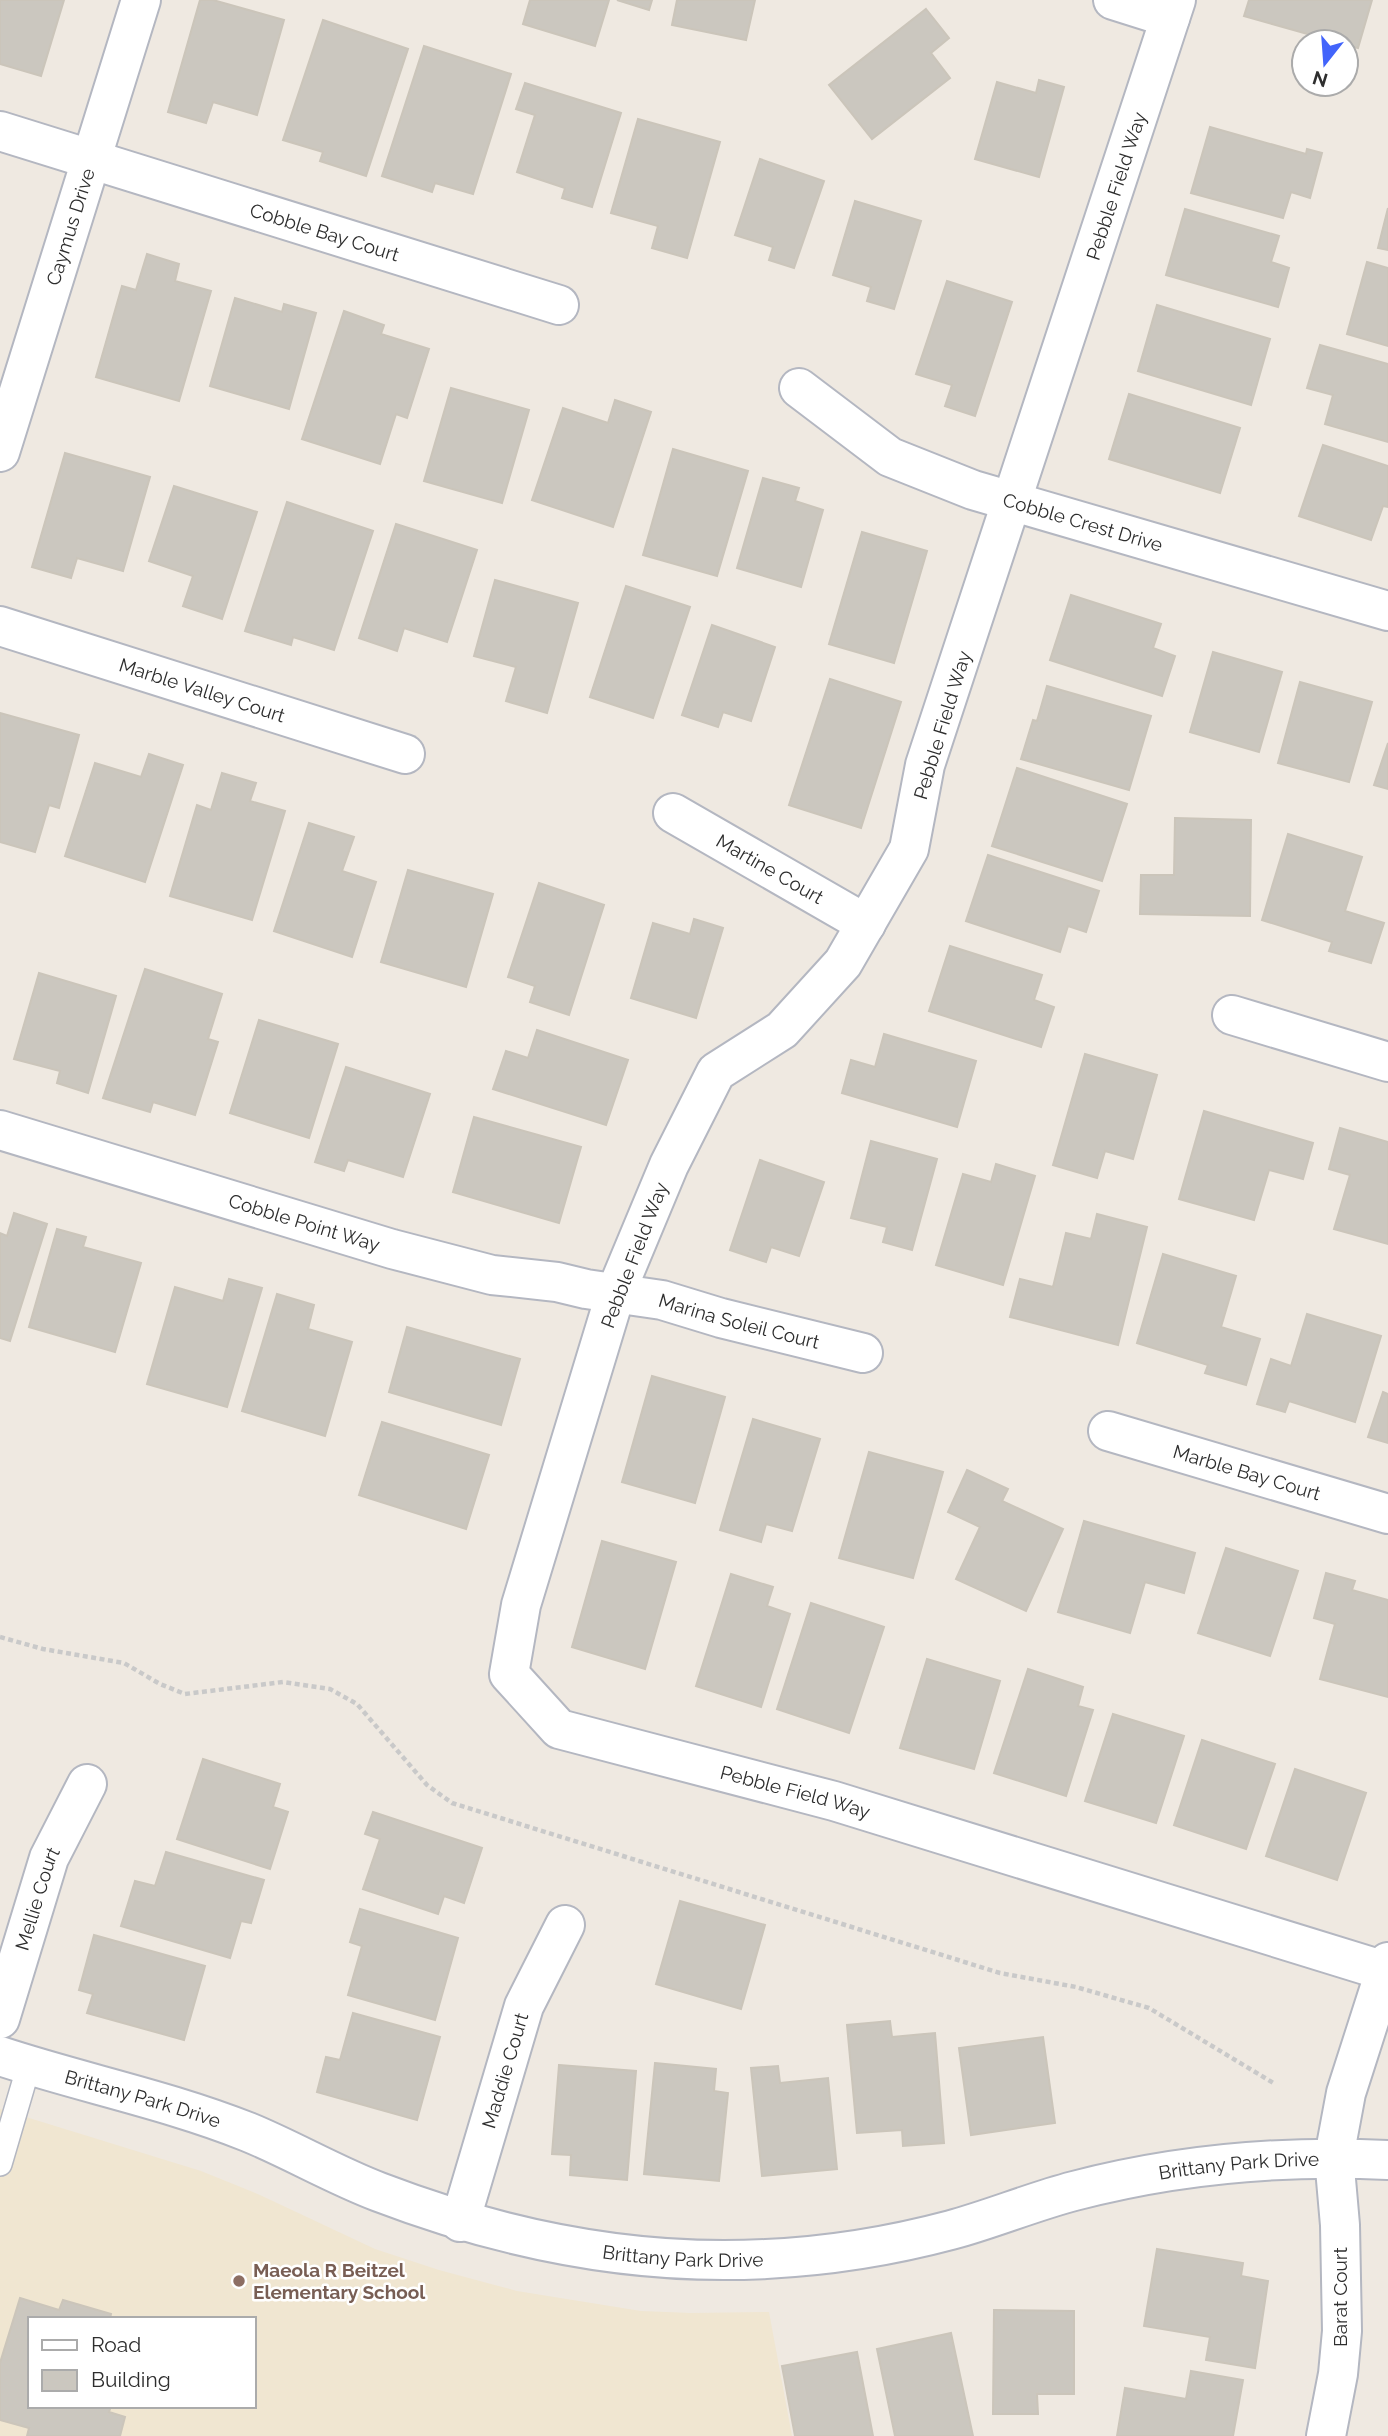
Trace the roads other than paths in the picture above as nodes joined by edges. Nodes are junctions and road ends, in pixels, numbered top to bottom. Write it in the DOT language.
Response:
graph roads {
  1 [pos="141,0"];
  2 [pos="1114,0"];
  3 [pos="1173,9"];
  4 [pos="0,131"];
  5 [pos="92,158"];
  6 [pos="558,304"];
  7 [pos="799,388"];
  8 [pos="0,452"];
  9 [pos="1013,502"];
  10 [pos="1388,611"];
  11 [pos="0,626"];
  12 [pos="405,754"];
  13 [pos="673,813"];
  14 [pos="866,924"];
  15 [pos="1232,1015"];
  16 [pos="1388,1062"];
  17 [pos="0,1130"];
  18 [pos="616,1292"];
  19 [pos="863,1353"];
  20 [pos="1108,1431"];
  21 [pos="1388,1514"];
  22 [pos="87,1784"];
  23 [pos="565,1926"];
  24 [pos="1387,1967"];
  25 [pos="0,2019"];
  26 [pos="15,2061"];
  27 [pos="1334,2157"];
  28 [pos="1388,2160"];
  29 [pos="0,2164"];
  30 [pos="460,2222"];
  31 [pos="1326,2436"];
  1 -- 5 [label="street, Caymus Drive"];
  2 -- 3 [label="street, Pebble Field Way"];
  3 -- 9 [label="street, Pebble Field Way"];
  4 -- 5 [label="street, Cobble Bay Court"];
  5 -- 6 [label="street, Cobble Bay Court"];
  5 -- 8 [label="street, Caymus Drive"];
  7 -- 9 [label="street, Cobble Crest Drive"];
  9 -- 10 [label="street, Cobble Crest Drive"];
  9 -- 14 [label="street, Pebble Field Way"];
  11 -- 12 [label="street, Marble Valley Court"];
  13 -- 14 [label="street, Martine Court"];
  14 -- 18 [label="street, Pebble Field Way"];
  15 -- 16 [label="street"];
  17 -- 18 [label="street, Cobble Point Way"];
  18 -- 19 [label="street, Marina Soleil Court"];
  18 -- 24 [label="street, Pebble Field Way"];
  20 -- 21 [label="street, Marble Bay Court"];
  22 -- 25 [label="street, Mellie Court"];
  23 -- 30 [label="street, Maddie Court"];
  24 -- 27 [label="street, Barat Court"];
  26 -- 29 [label="lane"];
  26 -- 30 [label="street, Brittany Park Drive"];
  27 -- 28 [label="street, Brittany Park Drive"];
  27 -- 30 [label="street, Brittany Park Drive"];
  27 -- 31 [label="street, Barat Court"];
}
